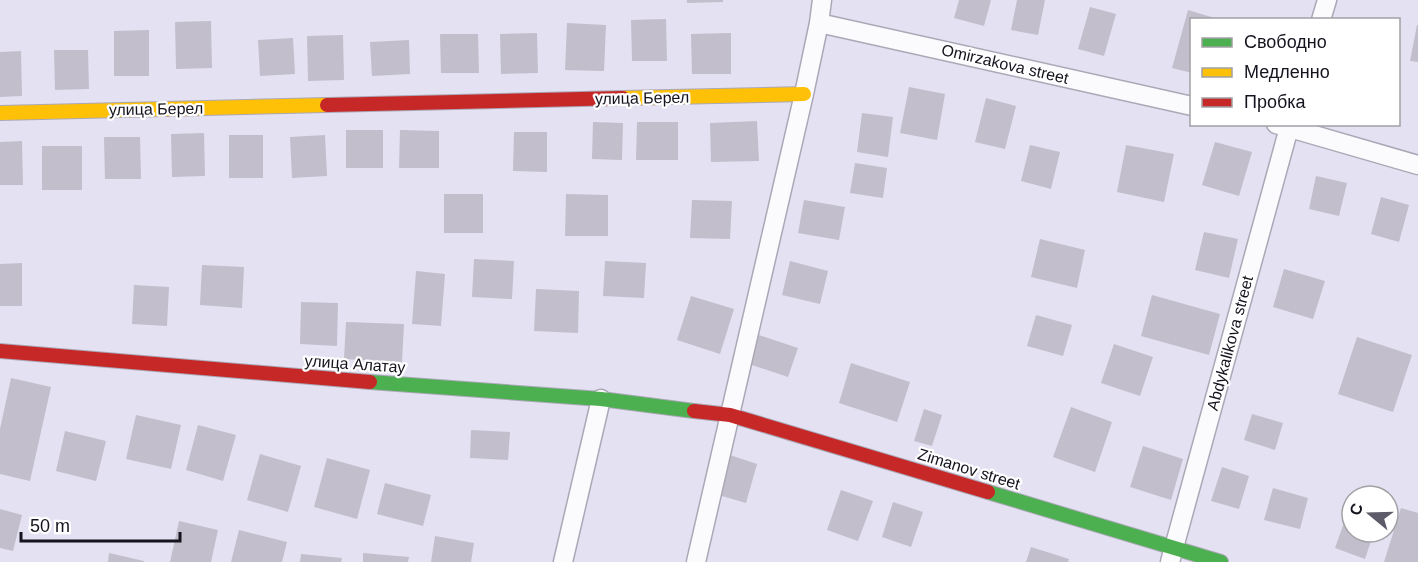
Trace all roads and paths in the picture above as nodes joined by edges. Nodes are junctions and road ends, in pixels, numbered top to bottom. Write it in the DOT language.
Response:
graph roads {
  1 [pos="822,0"];
  2 [pos="1327,0"];
  3 [pos="1322,18"];
  4 [pos="819,23"];
  5 [pos="804,94"];
  6 [pos="1190,106"];
  7 [pos="0,113"];
  8 [pos="1285,126"];
  9 [pos="1288,126"];
  10 [pos="1418,165"];
  11 [pos="0,351"];
  12 [pos="602,399"];
  13 [pos="707,412"];
  14 [pos="730,415"];
  15 [pos="1172,555"];
  16 [pos="563,562"];
  17 [pos="696,562"];
  18 [pos="1221,562"];
  1 -- 4 [label="street"];
  2 -- 3 [label="street"];
  4 -- 5 [label="street"];
  4 -- 6 [label="street, Omirzakova street"];
  5 -- 7 [label="street, улица Берел"];
  5 -- 14 [label="street"];
  8 -- 15 [label="street, Abdykalikova street"];
  9 -- 10 [label="street"];
  11 -- 12 [label="street, улица Алатау"];
  12 -- 13 [label="street, улица Алатау"];
  12 -- 16 [label="street"];
  13 -- 14 [label="street, Zimanov street"];
  14 -- 15 [label="street, Zimanov street"];
  14 -- 17 [label="street"];
  15 -- 18 [label="street, Zimanov street"];
}
